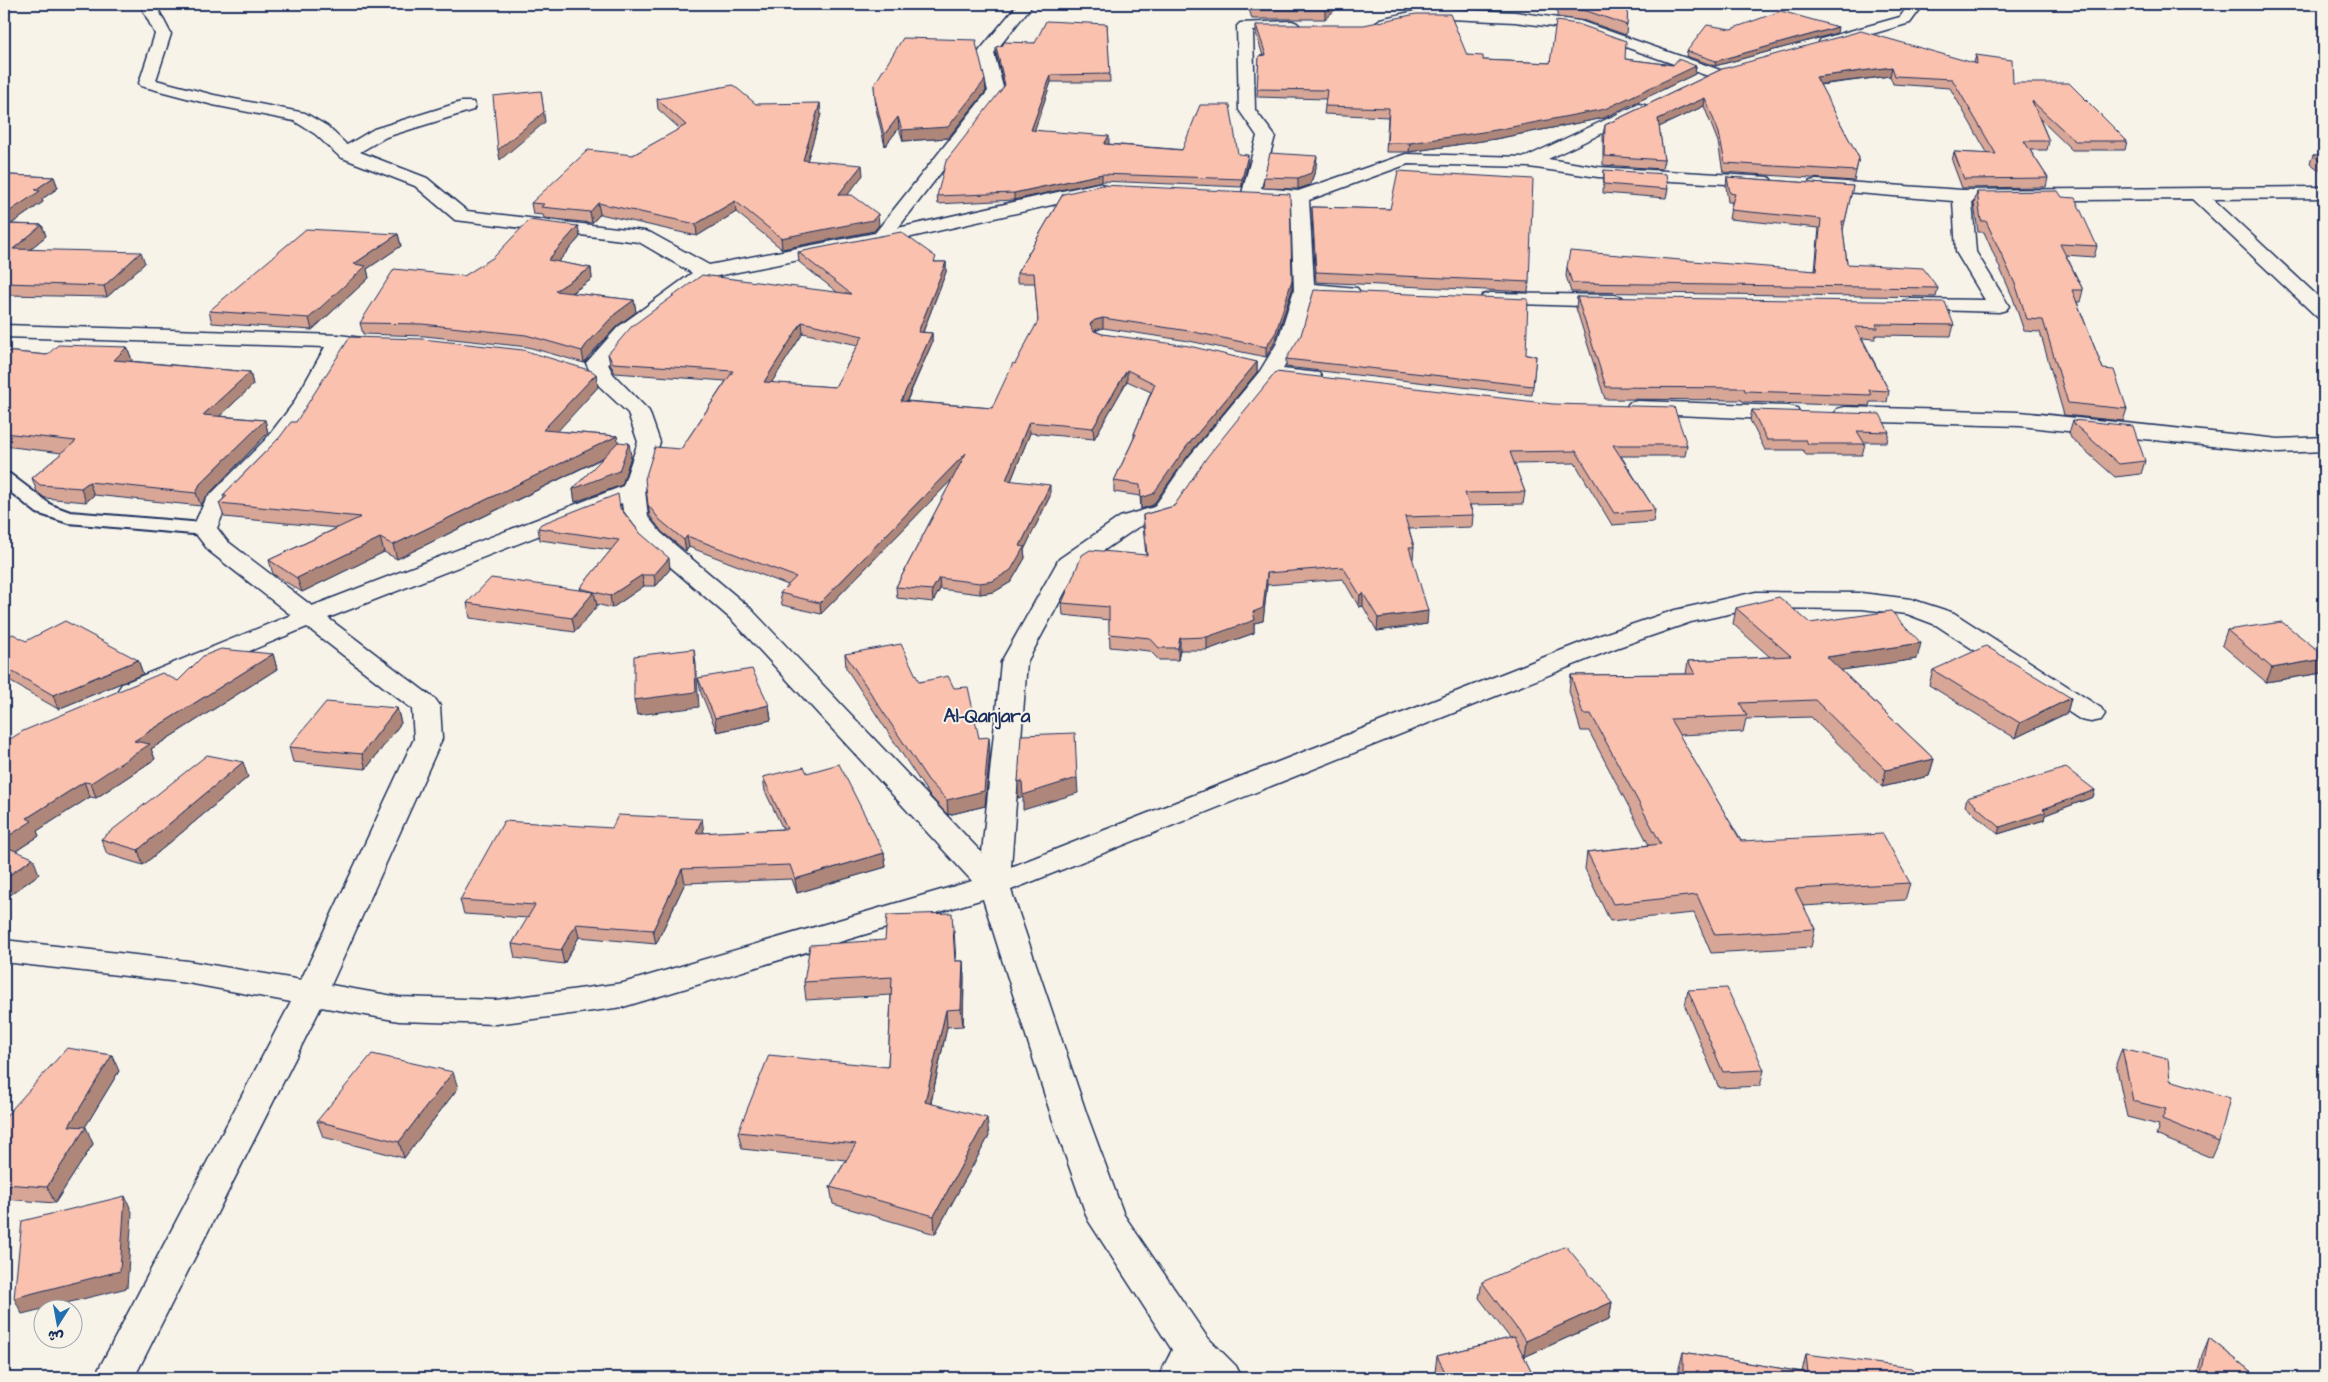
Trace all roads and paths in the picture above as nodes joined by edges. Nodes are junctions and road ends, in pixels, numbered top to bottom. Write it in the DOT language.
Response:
graph roads {
  1 [pos="155,4"];
  2 [pos="1026,4"];
  3 [pos="1454,4"];
  4 [pos="1917,4"];
  5 [pos="1428,13"];
  6 [pos="1373,25"];
  7 [pos="1305,26"];
  8 [pos="1809,47"];
  9 [pos="1733,68"];
  10 [pos="1714,73"];
  11 [pos="1696,82"];
  12 [pos="1652,103"];
  13 [pos="467,106"];
  14 [pos="346,153"];
  15 [pos="1529,162"];
  16 [pos="1777,182"];
  17 [pos="1797,183"];
  18 [pos="1112,188"];
  19 [pos="1231,192"];
  20 [pos="2324,192"];
  21 [pos="1251,193"];
  22 [pos="2196,193"];
  23 [pos="1962,196"];
  24 [pos="1300,197"];
  25 [pos="881,238"];
  26 [pos="706,272"];
  27 [pos="1304,290"];
  28 [pos="1372,294"];
  29 [pos="1469,298"];
  30 [pos="1636,301"];
  31 [pos="1891,305"];
  32 [pos="2324,313"];
  33 [pos="4,331"];
  34 [pos="339,341"];
  35 [pos="377,342"];
  36 [pos="1265,368"];
  37 [pos="575,369"];
  38 [pos="603,377"];
  39 [pos="1337,381"];
  40 [pos="1612,407"];
  41 [pos="2324,444"];
  42 [pos="4,478"];
  43 [pos="633,490"];
  44 [pos="204,529"];
  45 [pos="310,616"];
  46 [pos="112,698"];
  47 [pos="2091,714"];
  48 [pos="994,885"];
  49 [pos="4,951"];
  50 [pos="311,994"];
  51 [pos="1185,1364"];
  52 [pos="114,1378"];
  53 [pos="1222,1378"];
  1 -- 14 [label="street"];
  2 -- 25 [label="street"];
  3 -- 5 [label="street"];
  4 -- 8 [label="street"];
  5 -- 6 [label="street"];
  5 -- 10 [label="street"];
  7 -- 21 [label="street"];
  9 -- 10 [label="street"];
  10 -- 11 [label="street"];
  12 -- 15 [label="street"];
  13 -- 14 [label="street"];
  14 -- 26 [label="street"];
  15 -- 16 [label="street"];
  15 -- 24 [label="street"];
  17 -- 23 [label="street"];
  18 -- 25 [label="street"];
  19 -- 21 [label="street"];
  20 -- 22 [label="street"];
  21 -- 24 [label="street"];
  22 -- 23 [label="street"];
  22 -- 32 [label="street"];
  23 -- 31 [label="street"];
  24 -- 27 [label="street"];
  25 -- 26 [label="street"];
  26 -- 38 [label="street"];
  27 -- 28 [label="street"];
  27 -- 36 [label="street"];
  29 -- 30 [label="street"];
  33 -- 34 [label="street"];
  34 -- 35 [label="street"];
  34 -- 44 [label="street"];
  36 -- 39 [label="street"];
  36 -- 48 [label="street"];
  37 -- 38 [label="street"];
  38 -- 43 [label="street"];
  40 -- 41 [label="street"];
  42 -- 44 [label="lane"];
  43 -- 45 [label="street"];
  43 -- 48 [label="street"];
  44 -- 45 [label="street"];
  45 -- 46 [label="street"];
  45 -- 50 [label="street"];
  47 -- 48 [label="street"];
  48 -- 50 [label="street"];
  48 -- 51 [label="street"];
  49 -- 50 [label="street"];
  50 -- 52 [label="street"];
  51 -- 53 [label="street"];
}
